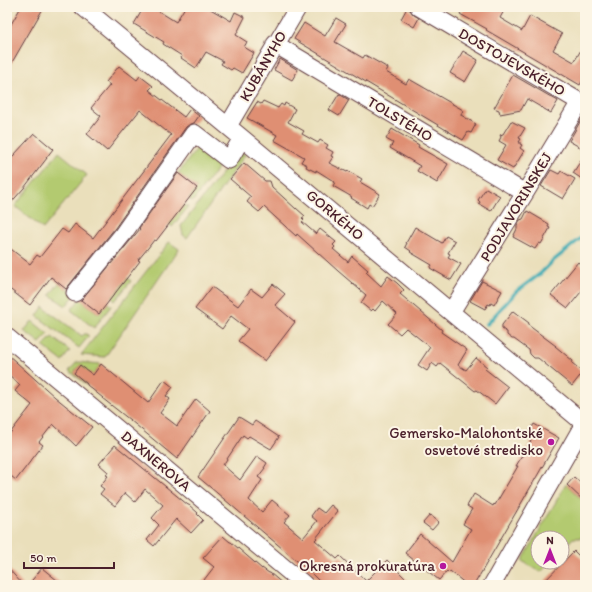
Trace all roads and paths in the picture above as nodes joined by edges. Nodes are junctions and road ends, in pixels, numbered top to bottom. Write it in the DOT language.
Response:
graph roads {
  1 [pos="83,7"];
  2 [pos="298,7"];
  3 [pos="419,7"];
  4 [pos="275,44"];
  5 [pos="582,103"];
  6 [pos="228,126"];
  7 [pos="242,138"];
  8 [pos="525,193"];
  9 [pos="75,293"];
  10 [pos="451,312"];
  11 [pos="7,337"];
  12 [pos="585,423"];
  13 [pos="305,585"];
  14 [pos="492,585"];
  1 -- 6 [label="street, GORKÉHO"];
  2 -- 4 [label="street, KUBÁNYHO"];
  3 -- 5 [label="street, DOSTOJEVSKÉHO"];
  4 -- 6 [label="street, KUBÁNYHO"];
  4 -- 8 [label="street, TOLSTÉHO"];
  5 -- 8 [label="street, PODJAVORINSKEJ"];
  6 -- 7 [label="street, GORKÉHO"];
  7 -- 9 [label="street"];
  7 -- 10 [label="street, GORKÉHO"];
  8 -- 10 [label="street, PODJAVORINSKEJ"];
  10 -- 12 [label="street, GORKÉHO"];
  11 -- 13 [label="street, DAXNEROVA"];
  12 -- 14 [label="street"];
}
